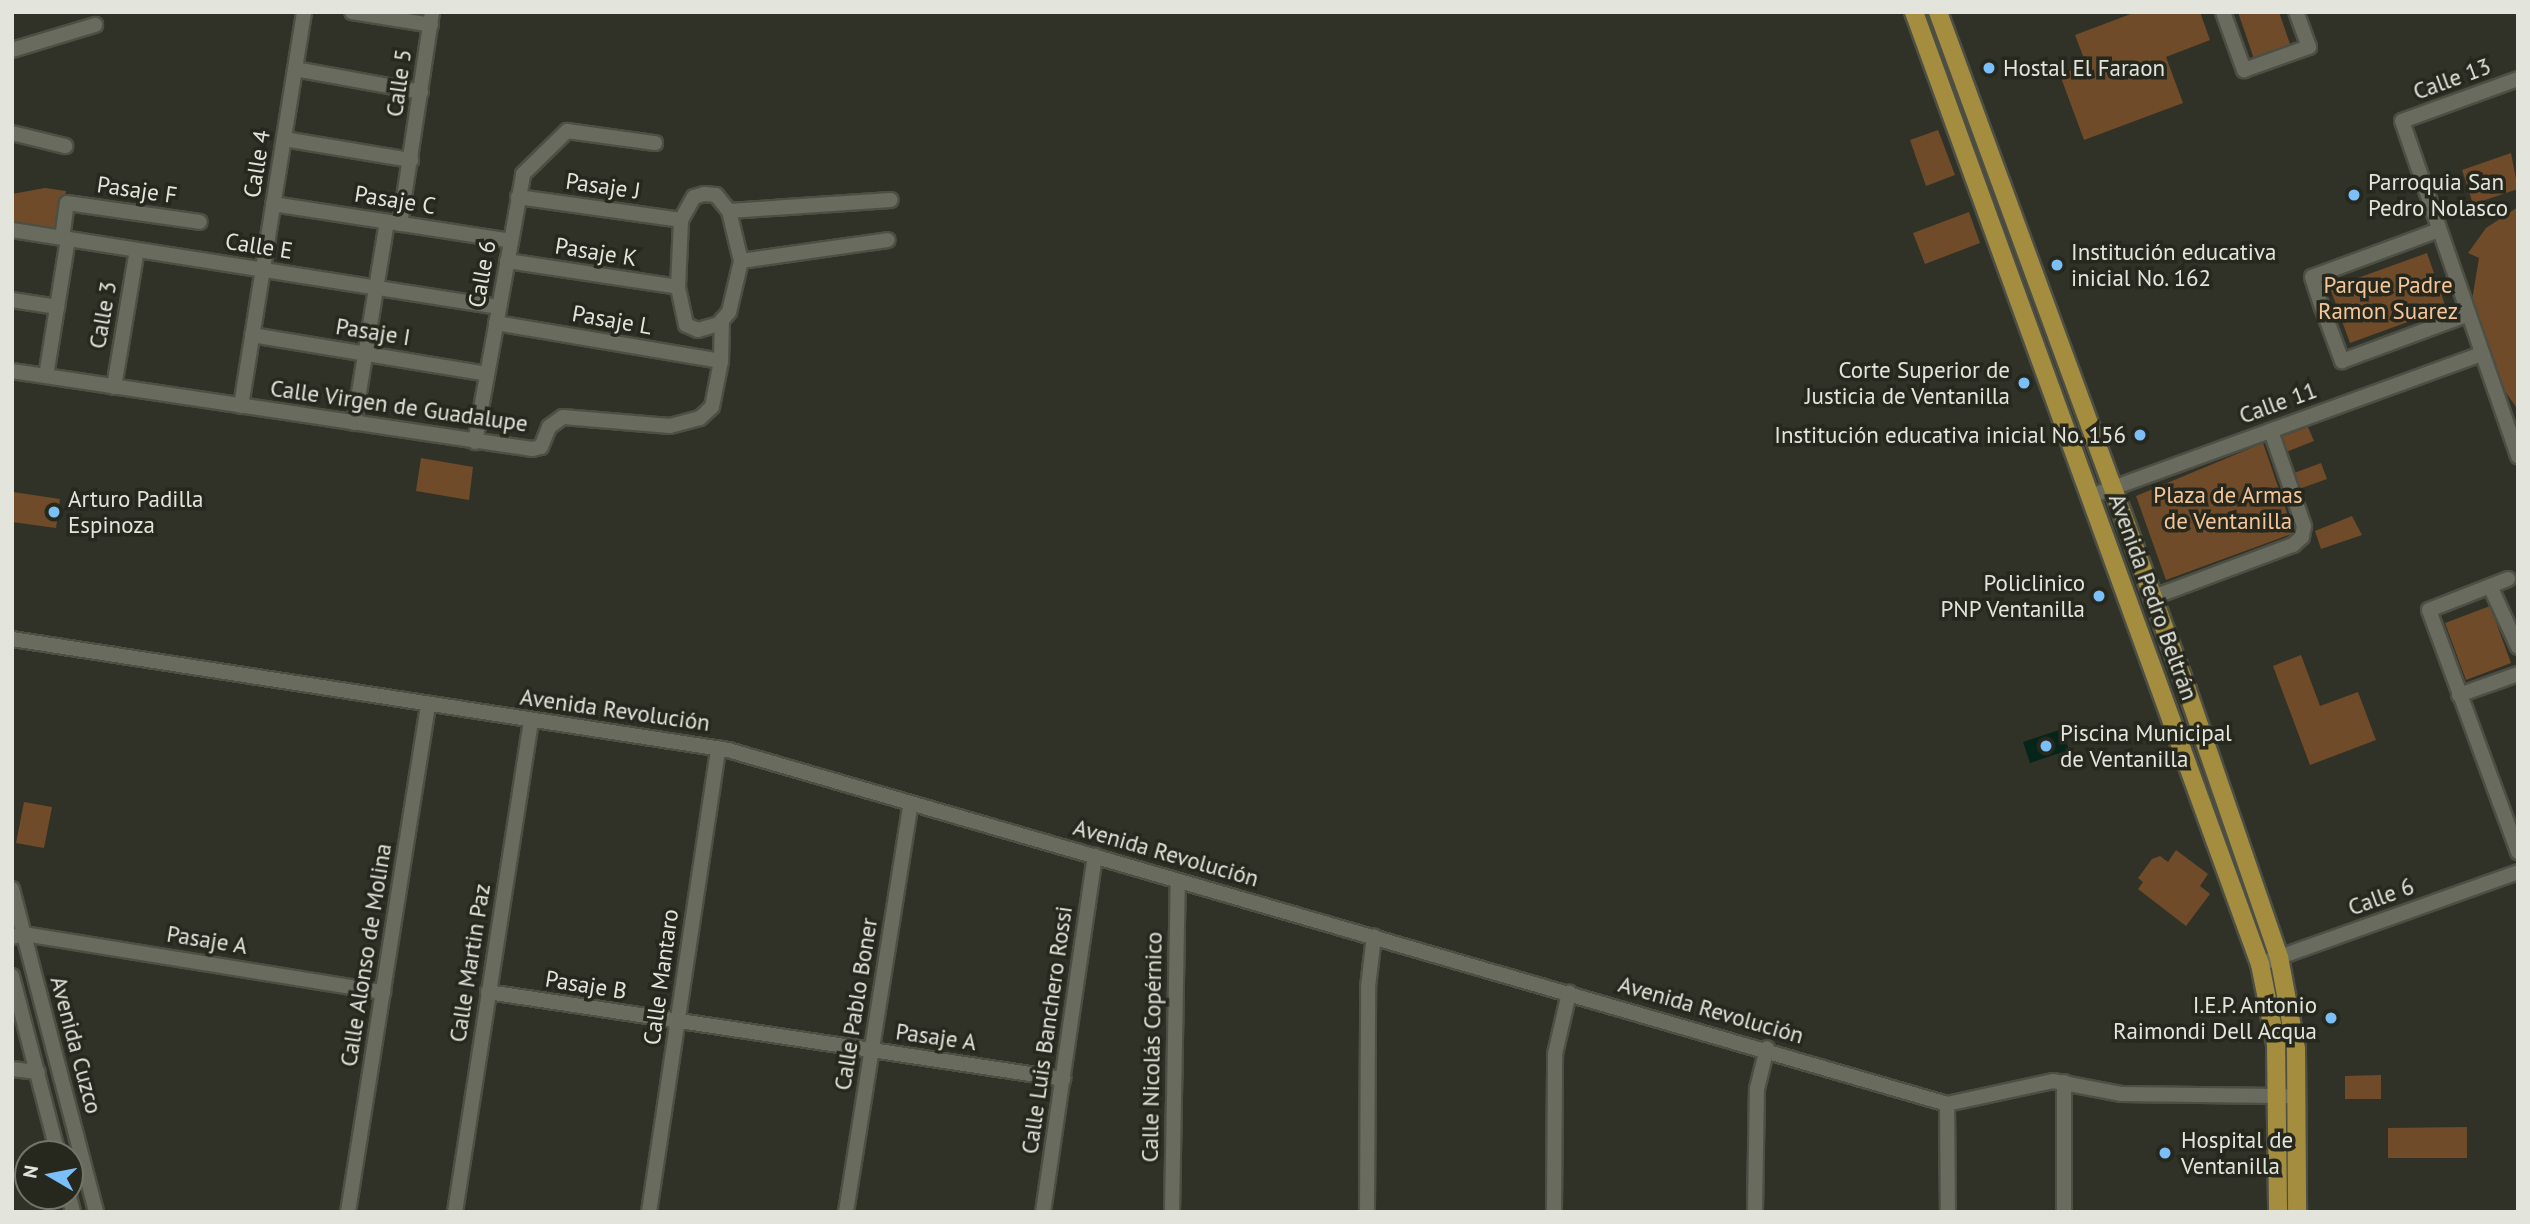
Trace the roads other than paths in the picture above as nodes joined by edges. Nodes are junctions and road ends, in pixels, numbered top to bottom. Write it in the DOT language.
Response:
graph roads {
  1 [pos="304,12"];
  2 [pos="352,12"];
  3 [pos="1914,12"];
  4 [pos="1938,12"];
  5 [pos="2223,12"];
  6 [pos="2296,12"];
  7 [pos="432,19"];
  8 [pos="95,25"];
  9 [pos="12,50"];
  10 [pos="295,69"];
  11 [pos="2518,79"];
  12 [pos="421,92"];
  13 [pos="12,133"];
  14 [pos="284,139"];
  15 [pos="655,143"];
  16 [pos="65,146"];
  17 [pos="411,160"];
  18 [pos="519,197"];
  19 [pos="891,200"];
  20 [pos="273,204"];
  21 [pos="729,211"];
  22 [pos="681,220"];
  23 [pos="200,222"];
  24 [pos="393,223"];
  25 [pos="12,230"];
  26 [pos="2439,230"];
  27 [pos="65,238"];
  28 [pos="888,240"];
  29 [pos="511,241"];
  30 [pos="137,250"];
  31 [pos="507,261"];
  32 [pos="741,261"];
  33 [pos="262,270"];
  34 [pos="678,287"];
  35 [pos="375,288"];
  36 [pos="12,300"];
  37 [pos="57,307"];
  38 [pos="499,307"];
  39 [pos="2047,311"];
  40 [pos="2469,314"];
  41 [pos="2025,319"];
  42 [pos="722,320"];
  43 [pos="496,323"];
  44 [pos="252,335"];
  45 [pos="365,354"];
  46 [pos="2482,354"];
  47 [pos="721,361"];
  48 [pos="12,371"];
  49 [pos="487,374"];
  50 [pos="46,376"];
  51 [pos="114,387"];
  52 [pos="241,406"];
  53 [pos="354,423"];
  54 [pos="2271,431"];
  55 [pos="475,442"];
  56 [pos="2518,456"];
  57 [pos="2112,489"];
  58 [pos="2091,496"];
  59 [pos="2508,579"];
  60 [pos="2490,586"];
  61 [pos="2151,597"];
  62 [pos="12,639"];
  63 [pos="2518,648"];
  64 [pos="2518,674"];
  65 [pos="2459,695"];
  66 [pos="428,706"];
  67 [pos="531,721"];
  68 [pos="718,748"];
  69 [pos="911,803"];
  70 [pos="2518,852"];
  71 [pos="1096,856"];
  72 [pos="2518,872"];
  73 [pos="1178,882"];
  74 [pos="12,889"];
  75 [pos="18,935"];
  76 [pos="1374,936"];
  77 [pos="2279,957"];
  78 [pos="2260,964"];
  79 [pos="12,976"];
  80 [pos="383,992"];
  81 [pos="488,992"];
  82 [pos="1569,993"];
  83 [pos="678,1022"];
  84 [pos="1767,1048"];
  85 [pos="871,1051"];
  86 [pos="12,1069"];
  87 [pos="38,1072"];
  88 [pos="1063,1079"];
  89 [pos="2064,1082"];
  90 [pos="2277,1096"];
  91 [pos="2297,1096"];
  92 [pos="1947,1104"];
  93 [pos="55,1140"];
  94 [pos="96,1212"];
  95 [pos="348,1212"];
  96 [pos="455,1212"];
  97 [pos="649,1212"];
  98 [pos="846,1212"];
  99 [pos="1043,1212"];
  100 [pos="1172,1212"];
  101 [pos="1367,1212"];
  102 [pos="1554,1212"];
  103 [pos="1755,1212"];
  104 [pos="1948,1212"];
  105 [pos="2064,1212"];
  106 [pos="2277,1212"];
  107 [pos="2297,1212"];
  1 -- 10 [label="street, Calle 4"];
  2 -- 7 [label="street"];
  3 -- 41 [label="main road, Avenida Pedro Beltrán"];
  4 -- 39 [label="main road, Avenida Pedro Beltrán"];
  5 -- 6 [label="street"];
  7 -- 12 [label="street, Calle 5"];
  8 -- 9 [label="street"];
  10 -- 12 [label="street"];
  10 -- 14 [label="street, Calle 4"];
  11 -- 26 [label="street, Calle 13"];
  12 -- 17 [label="street, Calle 5"];
  13 -- 16 [label="street"];
  14 -- 17 [label="street"];
  14 -- 20 [label="street, Calle 4"];
  15 -- 18 [label="street, Calle 6"];
  17 -- 24 [label="street, Calle 5"];
  18 -- 22 [label="street, Pasaje J"];
  18 -- 29 [label="street, Calle 6"];
  19 -- 21 [label="street"];
  20 -- 24 [label="street, Pasaje C"];
  20 -- 33 [label="street, Calle 4"];
  21 -- 22 [label="street"];
  21 -- 32 [label="street"];
  22 -- 34 [label="street"];
  23 -- 27 [label="street, Pasaje F"];
  24 -- 29 [label="street, Pasaje C"];
  24 -- 35 [label="street, Calle 5"];
  25 -- 27 [label="street, Calle E"];
  26 -- 40 [label="street"];
  26 -- 40 [label="street"];
  27 -- 30 [label="street, Calle E"];
  27 -- 37 [label="street"];
  28 -- 32 [label="street"];
  29 -- 31 [label="street, Calle 6"];
  30 -- 33 [label="street, Calle E"];
  30 -- 51 [label="street, Calle 3"];
  31 -- 34 [label="street, Pasaje K"];
  31 -- 38 [label="street, Calle 6"];
  32 -- 42 [label="street"];
  33 -- 35 [label="street, Calle E"];
  33 -- 44 [label="street, Calle 4"];
  34 -- 42 [label="street"];
  35 -- 38 [label="street, Calle E"];
  35 -- 45 [label="street, Calle 5"];
  36 -- 37 [label="street"];
  37 -- 50 [label="street"];
  38 -- 43 [label="street, Calle 6"];
  39 -- 41 [label="main road"];
  39 -- 57 [label="main road, Avenida Pedro Beltrán"];
  40 -- 46 [label="street"];
  41 -- 58 [label="main road, Avenida Pedro Beltrán"];
  42 -- 47 [label="street, Calle Virgen de Guadalupe"];
  43 -- 47 [label="street, Pasaje L"];
  43 -- 49 [label="street, Calle 6"];
  44 -- 45 [label="street, Pasaje I"];
  44 -- 52 [label="street, Calle 4"];
  45 -- 49 [label="street, Pasaje I"];
  45 -- 53 [label="street, Calle 5"];
  46 -- 54 [label="street, Calle 11"];
  46 -- 56 [label="street"];
  47 -- 55 [label="street, Calle Virgen de Guadalupe"];
  48 -- 50 [label="street, Calle Virgen de Guadalupe"];
  49 -- 55 [label="street, Calle 6"];
  50 -- 51 [label="street, Calle Virgen de Guadalupe"];
  51 -- 52 [label="street, Calle Virgen de Guadalupe"];
  52 -- 53 [label="street, Calle Virgen de Guadalupe"];
  53 -- 55 [label="street, Calle Virgen de Guadalupe"];
  54 -- 57 [label="street, Calle 11"];
  54 -- 61 [label="street"];
  57 -- 58 [label="street, Calle 11"];
  57 -- 61 [label="main road, Avenida Pedro Beltrán"];
  58 -- 78 [label="main road, Avenida Pedro Beltrán"];
  59 -- 60 [label="street"];
  60 -- 63 [label="street"];
  60 -- 65 [label="street"];
  61 -- 77 [label="main road, Avenida Pedro Beltrán"];
  62 -- 66 [label="street, Avenida Revolución"];
  64 -- 65 [label="street"];
  65 -- 70 [label="street"];
  66 -- 67 [label="street, Avenida Revolución"];
  66 -- 80 [label="street, Calle Alonso de Molina"];
  67 -- 68 [label="street, Avenida Revolución"];
  67 -- 81 [label="street, Calle Martin Paz"];
  68 -- 69 [label="street, Avenida Revolución"];
  68 -- 83 [label="street, Calle Mantaro"];
  69 -- 71 [label="street, Avenida Revolución"];
  69 -- 85 [label="street, Calle Pablo Boner"];
  71 -- 73 [label="street, Avenida Revolución"];
  71 -- 88 [label="street, Calle Luis Banchero Rossi"];
  72 -- 77 [label="street, Calle 6"];
  73 -- 76 [label="street, Avenida Revolución"];
  73 -- 100 [label="street, Calle Nicolás Copérnico"];
  74 -- 75 [label="street, Avenida Cuzco"];
  75 -- 80 [label="street, Pasaje A"];
  75 -- 94 [label="street, Avenida Cuzco"];
  76 -- 82 [label="street, Avenida Revolución"];
  76 -- 101 [label="street"];
  77 -- 78 [label="street, Calle 6"];
  77 -- 91 [label="main road, Avenida Pedro Beltrán"];
  78 -- 90 [label="main road, Avenida Pedro Beltrán"];
  79 -- 87 [label="street, Avenida Cuzco"];
  80 -- 95 [label="street, Calle Alonso de Molina"];
  81 -- 83 [label="street, Pasaje B"];
  81 -- 96 [label="street, Calle Martin Paz"];
  82 -- 84 [label="street, Avenida Revolución"];
  82 -- 102 [label="street"];
  83 -- 85 [label="street, Pasaje A"];
  83 -- 97 [label="street, Calle Mantaro"];
  84 -- 92 [label="street, Avenida Revolución"];
  84 -- 103 [label="street"];
  85 -- 88 [label="street, Pasaje A"];
  85 -- 98 [label="street, Calle Pablo Boner"];
  86 -- 87 [label="street"];
  87 -- 93 [label="street, Avenida Cuzco"];
  88 -- 99 [label="street, Calle Luis Banchero Rossi"];
  89 -- 90 [label="street, Avenida Revolución"];
  89 -- 92 [label="street, Avenida Revolución"];
  89 -- 105 [label="street"];
  90 -- 91 [label="street, Avenida Revolución"];
  90 -- 106 [label="main road, Avenida Pedro Beltrán"];
  91 -- 107 [label="main road, Avenida Pedro Beltrán"];
  92 -- 104 [label="street"];
}
